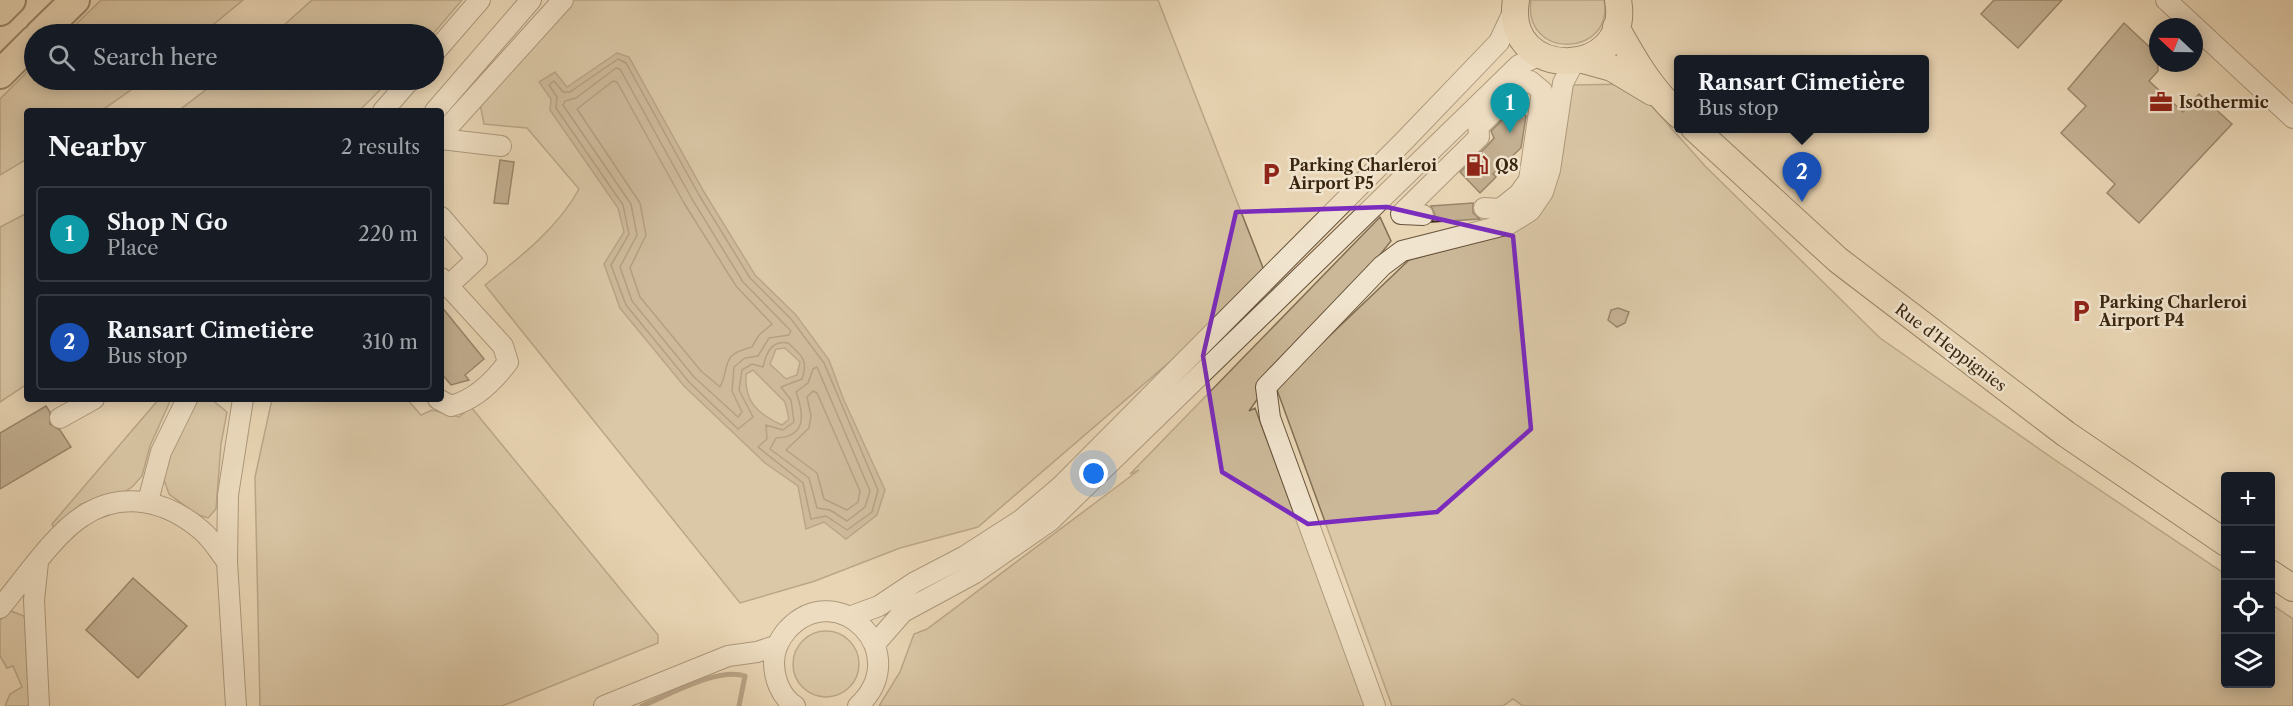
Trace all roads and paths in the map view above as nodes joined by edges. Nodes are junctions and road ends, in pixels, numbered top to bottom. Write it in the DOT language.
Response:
graph roads {
  1 [pos="11,0"];
  2 [pos="75,0"];
  3 [pos="480,0"];
  4 [pos="531,0"];
  5 [pos="562,0"];
  6 [pos="1618,0"];
  7 [pos="2166,0"];
  8 [pos="1515,5"];
  9 [pos="0,11"];
  10 [pos="50,24"];
  11 [pos="1616,27"];
  12 [pos="444,41"];
  13 [pos="24,50"];
  14 [pos="1540,55"];
  15 [pos="1579,61"];
  16 [pos="0,74"];
  17 [pos="401,90"];
  18 [pos="1659,97"];
  19 [pos="1477,105"];
  20 [pos="386,108"];
  21 [pos="438,108"];
  22 [pos="1674,110"];
  23 [pos="2293,118"];
  24 [pos="1478,127"];
  25 [pos="1698,133"];
  26 [pos="444,134"];
  27 [pos="444,137"];
  28 [pos="1404,141"];
  29 [pos="501,146"];
  30 [pos="1402,179"];
  31 [pos="1484,208"];
  32 [pos="444,220"];
  33 [pos="444,282"];
  34 [pos="89,402"];
  35 [pos="186,402"];
  36 [pos="243,402"];
  37 [pos="444,402"];
  38 [pos="60,418"];
  39 [pos="148,501"];
  40 [pos="2221,540"];
  41 [pos="38,562"];
  42 [pos="227,562"];
  43 [pos="2275,576"];
  44 [pos="2293,588"];
  45 [pos="0,608"];
  46 [pos="849,617"];
  47 [pos="875,644"];
  48 [pos="778,645"];
  49 [pos="791,705"];
  50 [pos="39,706"];
  51 [pos="236,706"];
  52 [pos="604,706"];
  53 [pos="858,706"];
  54 [pos="1375,706"];
  1 -- 9 [label="highway"];
  2 -- 10 [label="highway"];
  3 -- 12 [label="street"];
  4 -- 21 [label="street"];
  5 -- 26 [label="street"];
  6 -- 11 [label="main road"];
  7 -- 23 [label="street"];
  8 -- 14 [label="main road"];
  8 -- 28 [label="street"];
  11 -- 15 [label="main road"];
  11 -- 18 [label="main road"];
  13 -- 16 [label="highway"];
  14 -- 15 [label="main road"];
  14 -- 19 [label="street"];
  15 -- 18 [label="main road"];
  15 -- 54 [label="street"];
  17 -- 20 [label="street"];
  18 -- 22 [label="main road"];
  19 -- 24 [label="street"];
  19 -- 30 [label="street"];
  24 -- 30 [label="street"];
  24 -- 31 [label="street"];
  25 -- 40 [label="main road, Rue d'Heppignies"];
  27 -- 29 [label="street"];
  28 -- 30 [label="street"];
  28 -- 46 [label="street"];
  30 -- 47 [label="street"];
  32 -- 33 [label="street"];
  33 -- 37 [label="street"];
  34 -- 38 [label="street"];
  35 -- 39 [label="street"];
  36 -- 42 [label="street"];
  39 -- 41 [label="street"];
  39 -- 42 [label="street"];
  41 -- 45 [label="street"];
  41 -- 50 [label="street"];
  42 -- 51 [label="street"];
  43 -- 44 [label="main road"];
  46 -- 47 [label="street"];
  46 -- 48 [label="street"];
  47 -- 53 [label="street"];
  48 -- 49 [label="street"];
  48 -- 52 [label="street"];
}
